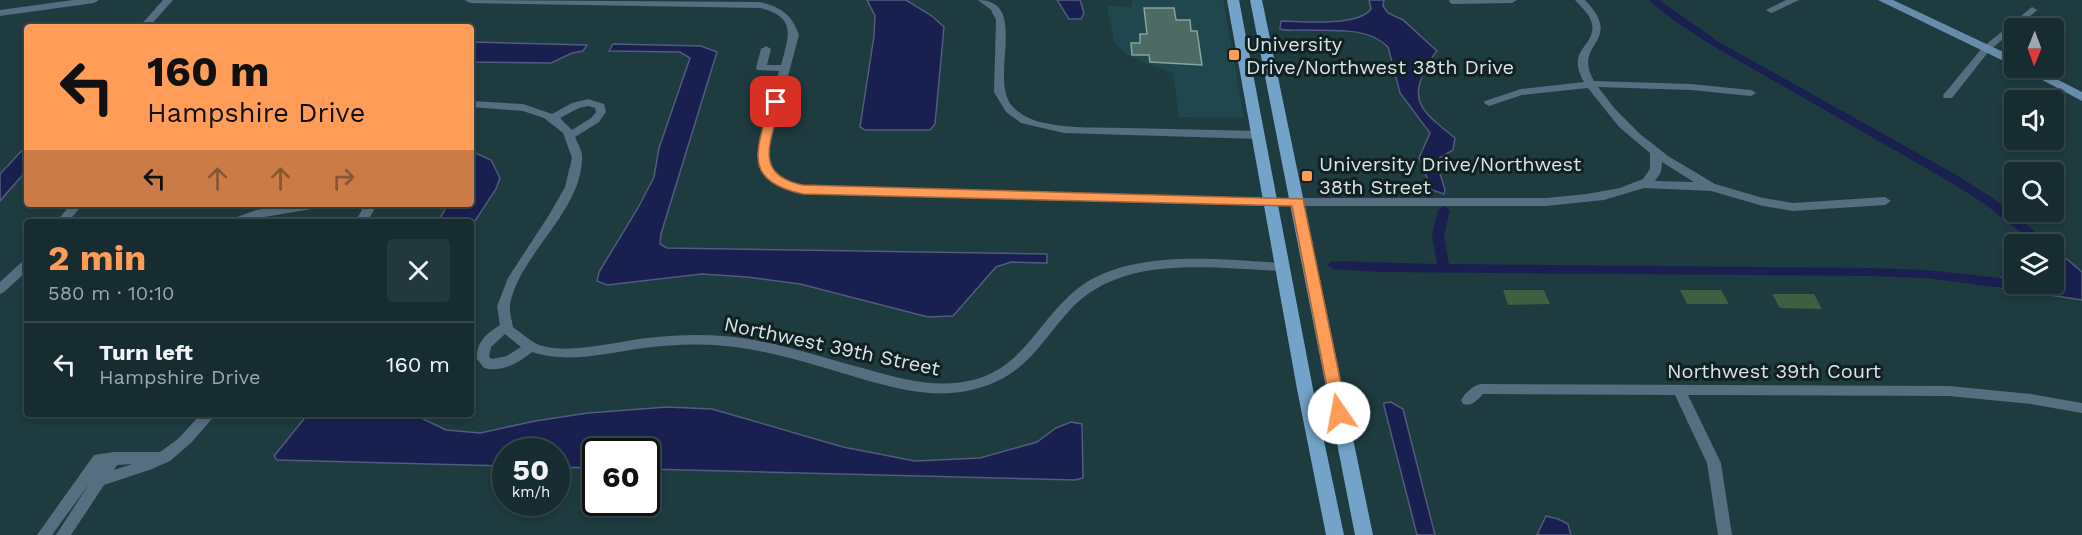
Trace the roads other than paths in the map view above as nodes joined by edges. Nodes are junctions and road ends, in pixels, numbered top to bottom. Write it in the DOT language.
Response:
graph roads {
  1 [pos="94,0"];
  2 [pos="168,0"];
  3 [pos="470,0"];
  4 [pos="983,0"];
  5 [pos="1233,0"];
  6 [pos="1256,0"];
  7 [pos="1512,0"];
  8 [pos="1580,0"];
  9 [pos="1794,0"];
  10 [pos="1453,1"];
  11 [pos="1890,1"];
  12 [pos="1771,10"];
  13 [pos="2032,10"];
  14 [pos="0,13"];
  15 [pos="1236,16"];
  16 [pos="1260,16"];
  17 [pos="147,24"];
  18 [pos="1238,30"];
  19 [pos="1263,30"];
  20 [pos="766,48"];
  21 [pos="1986,49"];
  22 [pos="2004,57"];
  23 [pos="785,68"];
  24 [pos="2045,78"];
  25 [pos="1592,84"];
  26 [pos="1751,93"];
  27 [pos="1948,96"];
  28 [pos="2082,97"];
  29 [pos="1489,103"];
  30 [pos="474,104"];
  31 [pos="553,118"];
  32 [pos="568,131"];
  33 [pos="1259,135"];
  34 [pos="1655,152"];
  35 [pos="1643,184"];
  36 [pos="1711,187"];
  37 [pos="1885,201"];
  38 [pos="1272,202"];
  39 [pos="1298,202"];
  40 [pos="74,207"];
  41 [pos="299,207"];
  42 [pos="64,219"];
  43 [pos="244,219"];
  44 [pos="24,267"];
  45 [pos="1284,267"];
  46 [pos="0,289"];
  47 [pos="507,327"];
  48 [pos="530,346"];
  49 [pos="1679,390"];
  50 [pos="1468,400"];
  51 [pos="2082,408"];
  52 [pos="206,417"];
  53 [pos="114,458"];
  54 [pos="162,458"];
  55 [pos="100,480"];
  56 [pos="44,535"];
  57 [pos="63,535"];
  58 [pos="1335,535"];
  59 [pos="1364,535"];
  60 [pos="1725,535"];
  1 -- 14 [label="street"];
  2 -- 17 [label="street"];
  3 -- 23 [label="street"];
  4 -- 33 [label="street"];
  5 -- 15 [label="main road"];
  6 -- 16 [label="main road"];
  7 -- 10 [label="street"];
  8 -- 25 [label="street"];
  9 -- 12 [label="street"];
  11 -- 21 [label="street"];
  13 -- 21 [label="street"];
  15 -- 16 [label="main road"];
  15 -- 18 [label="main road"];
  16 -- 19 [label="main road"];
  18 -- 19 [label="main road"];
  18 -- 33 [label="main road"];
  19 -- 39 [label="main road"];
  20 -- 23 [label="street"];
  21 -- 22 [label="street"];
  21 -- 27 [label="street"];
  23 -- 38 [label="street"];
  24 -- 28 [label="street"];
  25 -- 26 [label="street"];
  25 -- 29 [label="street"];
  25 -- 34 [label="street"];
  30 -- 31 [label="street"];
  31 -- 32 [label="street"];
  31 -- 32 [label="street"];
  32 -- 47 [label="street"];
  33 -- 38 [label="main road"];
  34 -- 35 [label="street"];
  34 -- 36 [label="street"];
  35 -- 36 [label="street"];
  35 -- 39 [label="street"];
  36 -- 37 [label="street"];
  38 -- 39 [label="street"];
  38 -- 45 [label="main road"];
  39 -- 59 [label="main road"];
  40 -- 42 [label="street"];
  41 -- 43 [label="street"];
  44 -- 46 [label="street"];
  45 -- 48 [label="street, Northwest 39th Street"];
  45 -- 58 [label="main road"];
  47 -- 48 [label="street"];
  47 -- 48 [label="street"];
  49 -- 50 [label="street, Northwest 39th Court"];
  49 -- 51 [label="street, Northwest 39th Court"];
  49 -- 60 [label="street"];
  52 -- 54 [label="street"];
  53 -- 54 [label="street"];
  53 -- 55 [label="street"];
  53 -- 56 [label="street"];
  54 -- 55 [label="street"];
  55 -- 57 [label="street"];
}
